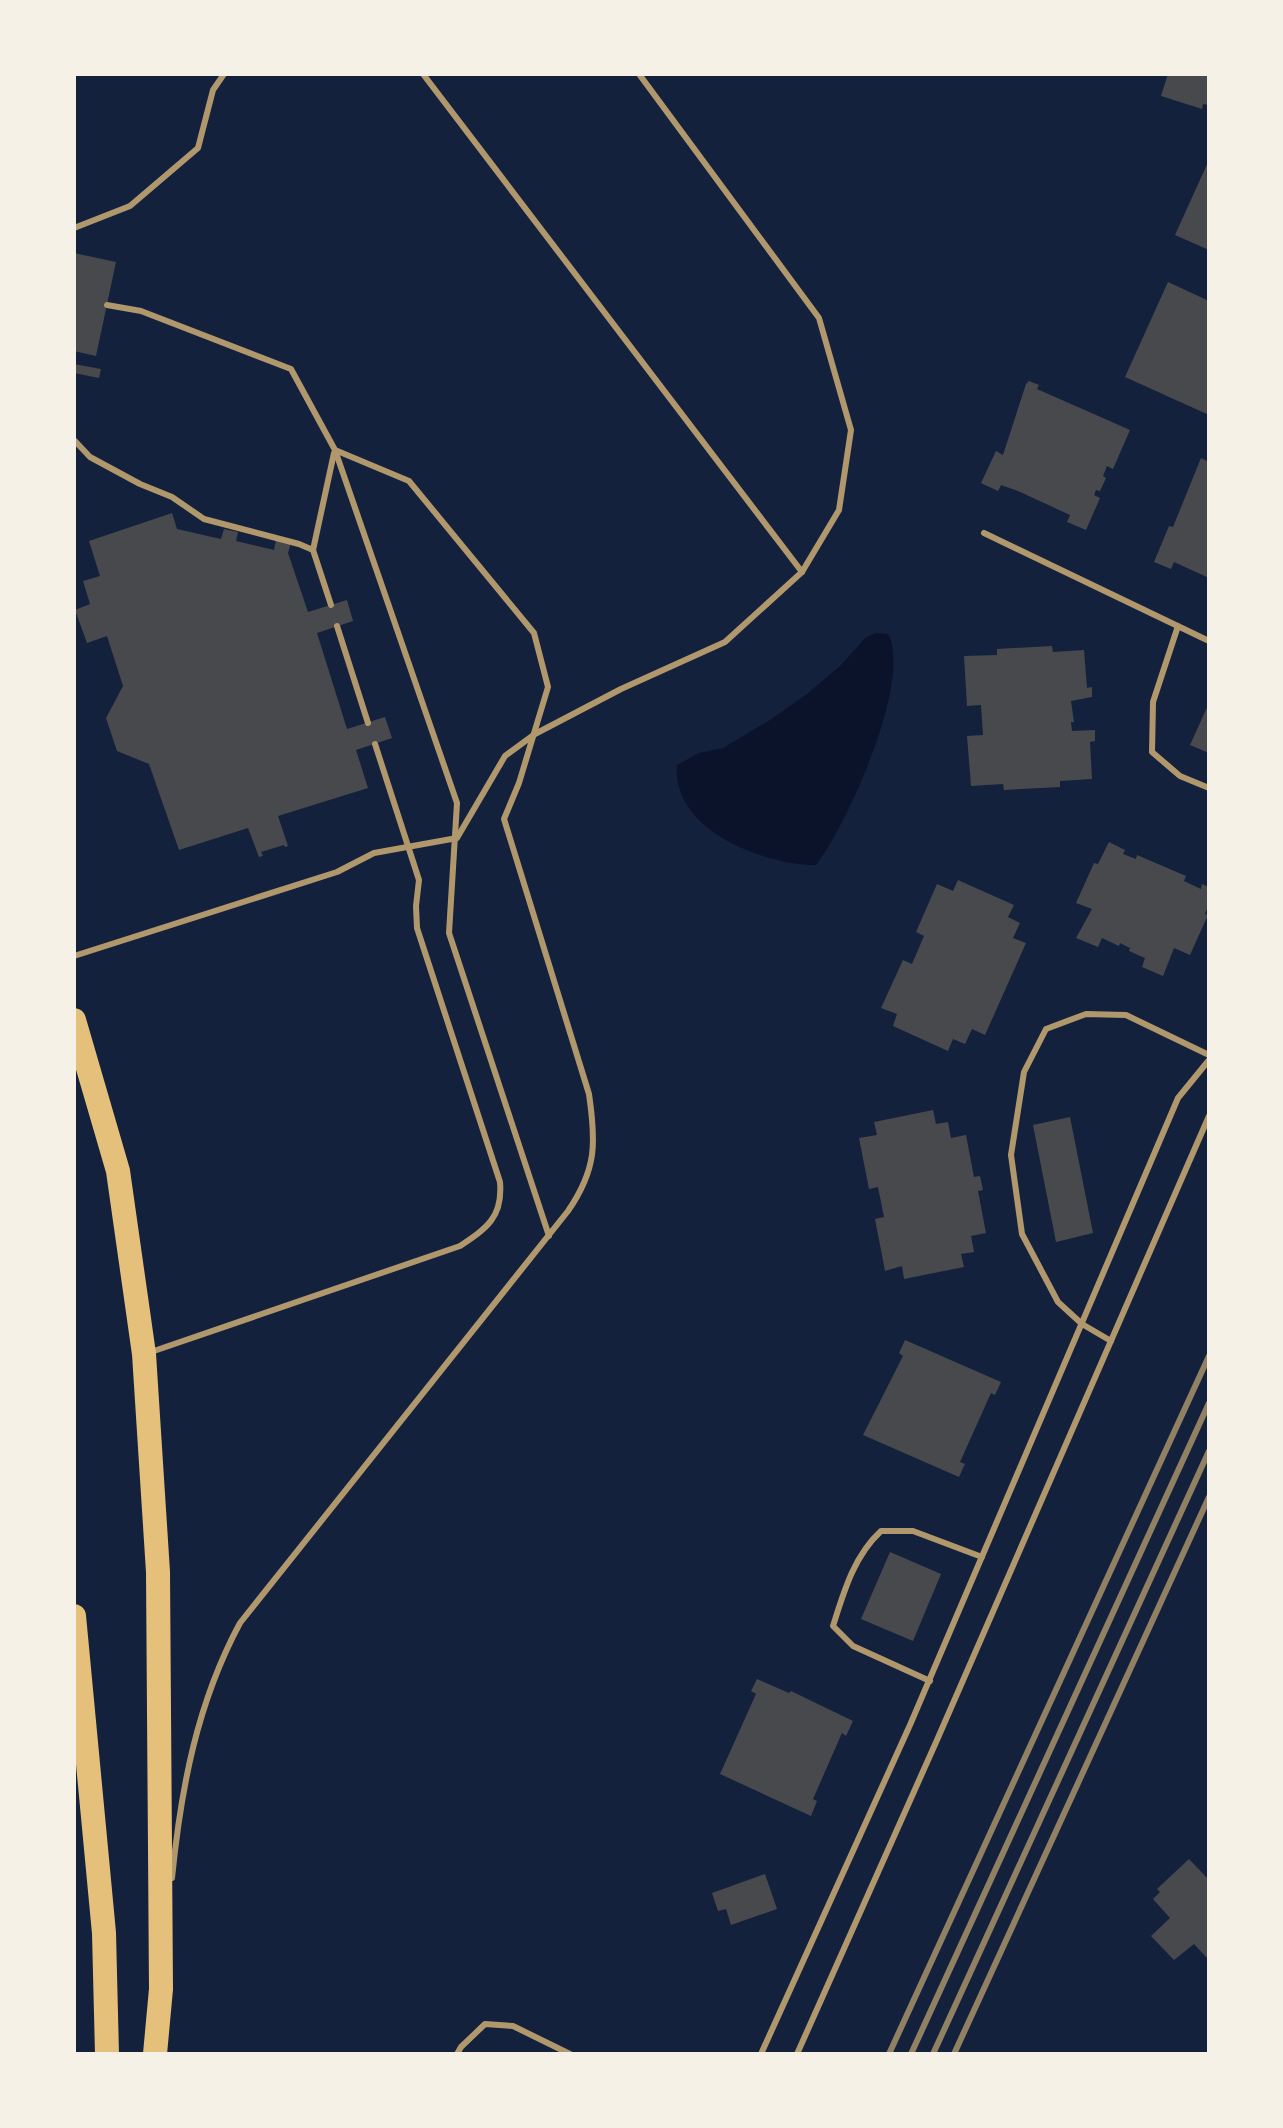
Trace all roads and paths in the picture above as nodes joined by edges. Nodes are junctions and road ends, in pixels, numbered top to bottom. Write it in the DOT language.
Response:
graph roads {
  1 [pos="224,74"];
  2 [pos="423,74"];
  3 [pos="639,74"];
  4 [pos="74,228"];
  5 [pos="107,305"];
  6 [pos="74,440"];
  7 [pos="335,450"];
  8 [pos="984,533"];
  9 [pos="313,550"];
  10 [pos="802,572"];
  11 [pos="331,605"];
  12 [pos="337,626"];
  13 [pos="1178,626"];
  14 [pos="1209,641"];
  15 [pos="368,723"];
  16 [pos="535,734"];
  17 [pos="375,744"];
  18 [pos="1209,788"];
  19 [pos="457,838"];
  20 [pos="409,846"];
  21 [pos="74,956"];
  22 [pos="74,1020"];
  23 [pos="1209,1057"];
  24 [pos="1209,1116"];
  25 [pos="549,1236"];
  26 [pos="1082,1324"];
  27 [pos="1111,1341"];
  28 [pos="144,1354"];
  29 [pos="982,1557"];
  30 [pos="74,1616"];
  31 [pos="930,1681"];
  32 [pos="170,1895"];
  33 [pos="168,1910"];
  34 [pos="161,1989"];
  35 [pos="107,2054"];
  36 [pos="155,2054"];
  37 [pos="457,2054"];
  38 [pos="570,2054"];
  39 [pos="761,2054"];
  40 [pos="797,2054"];
  1 -- 4 [label="lane"];
  2 -- 10 [label="lane"];
  3 -- 10 [label="lane"];
  5 -- 7 [label="lane"];
  6 -- 9 [label="lane"];
  7 -- 9 [label="lane"];
  7 -- 16 [label="lane"];
  7 -- 19 [label="lane"];
  8 -- 13 [label="lane"];
  9 -- 11 [label="lane"];
  10 -- 16 [label="lane"];
  12 -- 15 [label="lane"];
  13 -- 14 [label="lane"];
  13 -- 18 [label="lane"];
  16 -- 19 [label="lane"];
  16 -- 25 [label="lane"];
  17 -- 20 [label="lane"];
  19 -- 20 [label="lane"];
  19 -- 25 [label="lane"];
  20 -- 21 [label="lane"];
  20 -- 28 [label="lane"];
  22 -- 28 [label="highway"];
  23 -- 26 [label="lane"];
  23 -- 26 [label="lane"];
  24 -- 27 [label="lane"];
  25 -- 32 [label="lane"];
  26 -- 27 [label="lane"];
  26 -- 29 [label="lane"];
  27 -- 40 [label="lane"];
  28 -- 34 [label="highway"];
  29 -- 31 [label="lane"];
  29 -- 31 [label="lane"];
  30 -- 35 [label="highway"];
  31 -- 39 [label="lane"];
  33 -- 34 [label="lane"];
  34 -- 36 [label="highway"];
  37 -- 38 [label="lane"];
}
